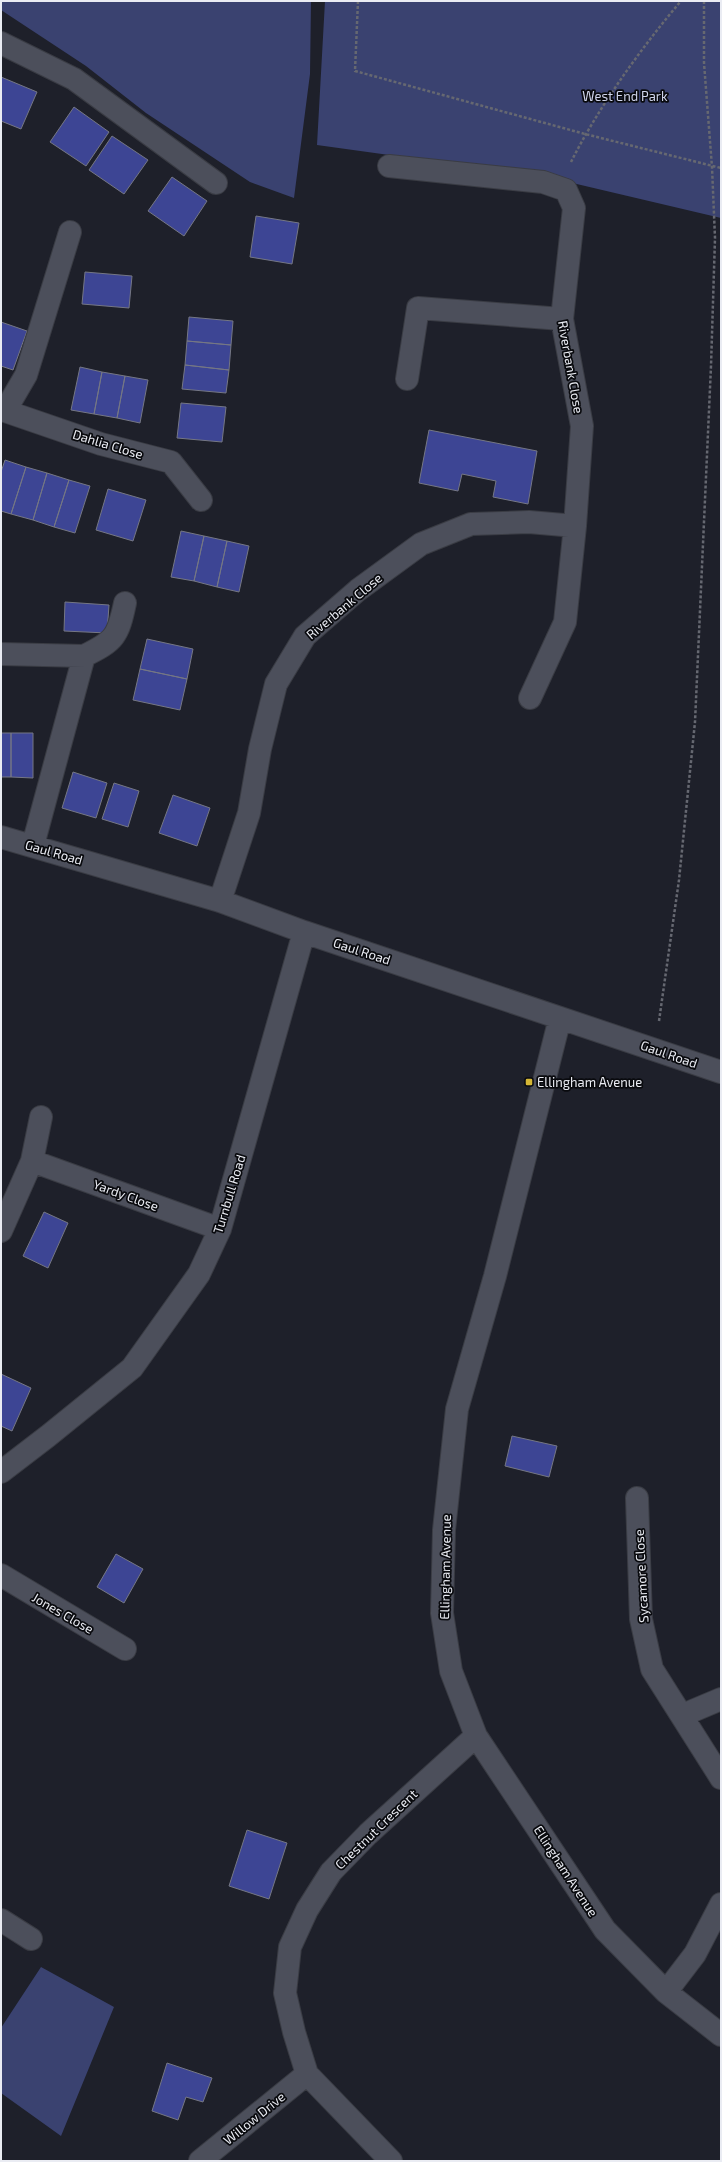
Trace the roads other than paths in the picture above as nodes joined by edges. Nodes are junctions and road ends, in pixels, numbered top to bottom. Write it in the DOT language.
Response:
graph roads {
  1 [pos="1,43"];
  2 [pos="389,166"];
  3 [pos="216,183"];
  4 [pos="70,232"];
  5 [pos="562,319"];
  6 [pos="407,379"];
  7 [pos="3,409"];
  8 [pos="201,500"];
  9 [pos="575,526"];
  10 [pos="125,603"];
  11 [pos="1,654"];
  12 [pos="84,656"];
  13 [pos="530,698"];
  14 [pos="1,837"];
  15 [pos="33,845"];
  16 [pos="220,901"];
  17 [pos="304,932"];
  18 [pos="560,1018"];
  19 [pos="721,1072"];
  20 [pos="41,1117"];
  21 [pos="32,1161"];
  22 [pos="220,1229"];
  23 [pos="1,1231"];
  24 [pos="1,1472"];
  25 [pos="637,1498"];
  26 [pos="1,1575"];
  27 [pos="125,1649"];
  28 [pos="721,1699"];
  29 [pos="683,1715"];
  30 [pos="476,1736"];
  31 [pos="721,1778"];
  32 [pos="721,1904"];
  33 [pos="1,1920"];
  34 [pos="31,1939"];
  35 [pos="666,1992"];
  36 [pos="721,2035"];
  37 [pos="307,2074"];
  38 [pos="200,2161"];
  39 [pos="391,2161"];
  1 -- 3 [label="street"];
  2 -- 5 [label="street, Riverbank Close"];
  4 -- 7 [label="street"];
  5 -- 6 [label="street"];
  5 -- 9 [label="street, Riverbank Close"];
  7 -- 8 [label="street, Dahlia Close"];
  9 -- 13 [label="street, Riverbank Close"];
  9 -- 16 [label="street, Riverbank Close"];
  10 -- 12 [label="street"];
  11 -- 12 [label="street"];
  12 -- 15 [label="street"];
  14 -- 15 [label="street, Gaul Road"];
  15 -- 16 [label="street, Gaul Road"];
  16 -- 17 [label="street, Gaul Road"];
  17 -- 18 [label="street, Gaul Road"];
  17 -- 22 [label="street, Turnbull Road"];
  18 -- 19 [label="street, Gaul Road"];
  18 -- 30 [label="street, Ellingham Avenue"];
  20 -- 21 [label="street"];
  21 -- 22 [label="street, Yardy Close"];
  21 -- 23 [label="street"];
  22 -- 24 [label="street, Turnbull Road"];
  25 -- 29 [label="street, Sycamore Close"];
  26 -- 27 [label="street, Jones Close"];
  28 -- 29 [label="street"];
  29 -- 31 [label="street, Sycamore Close"];
  30 -- 35 [label="street, Ellingham Avenue"];
  30 -- 37 [label="street, Chestnut Crescent"];
  32 -- 35 [label="street"];
  33 -- 34 [label="street"];
  35 -- 36 [label="street, Ellingham Avenue"];
  37 -- 38 [label="street, Willow Drive"];
  37 -- 39 [label="street, Chestnut Crescent"];
}
